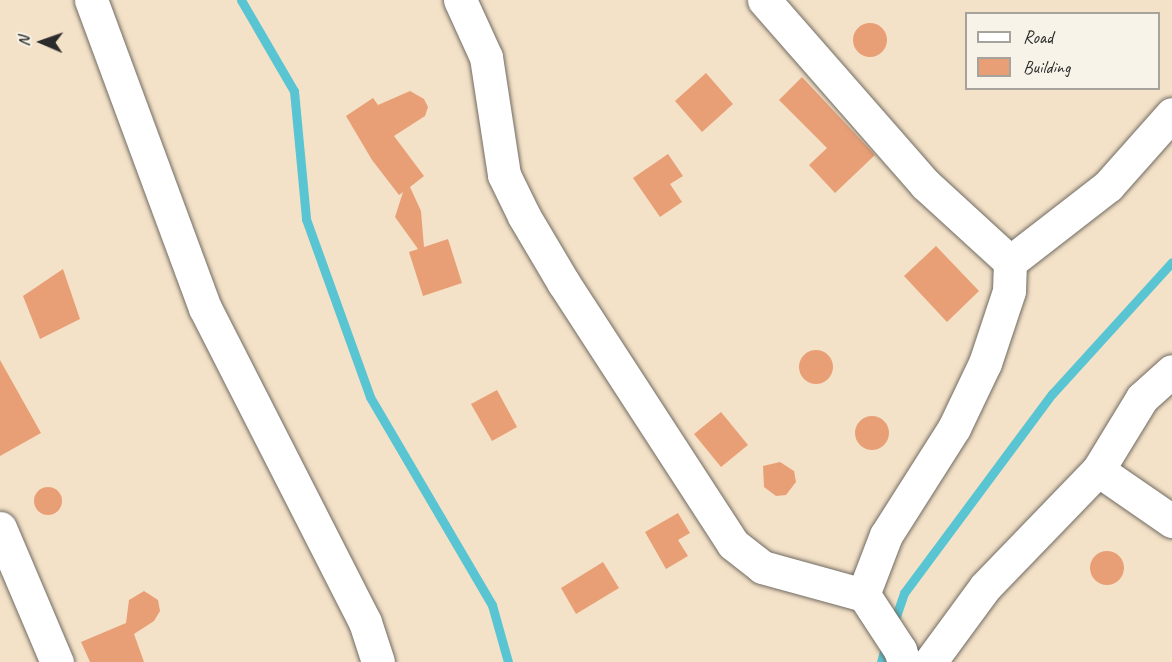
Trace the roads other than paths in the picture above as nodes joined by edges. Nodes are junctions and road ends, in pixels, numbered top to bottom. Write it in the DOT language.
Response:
graph roads {
  1 [pos="91,0"];
  2 [pos="460,0"];
  3 [pos="764,0"];
  4 [pos="1172,114"];
  5 [pos="1010,262"];
  6 [pos="1172,371"];
  7 [pos="1098,470"];
  8 [pos="1172,521"];
  9 [pos="0,528"];
  10 [pos="863,595"];
  11 [pos="57,662"];
  12 [pos="378,662"];
  13 [pos="904,662"];
  14 [pos="930,662"];
  1 -- 12 [label="street"];
  2 -- 10 [label="street"];
  3 -- 5 [label="street"];
  4 -- 5 [label="street"];
  5 -- 10 [label="street"];
  6 -- 7 [label="street"];
  7 -- 8 [label="street"];
  7 -- 14 [label="street"];
  9 -- 11 [label="street"];
  10 -- 13 [label="street"];
}
